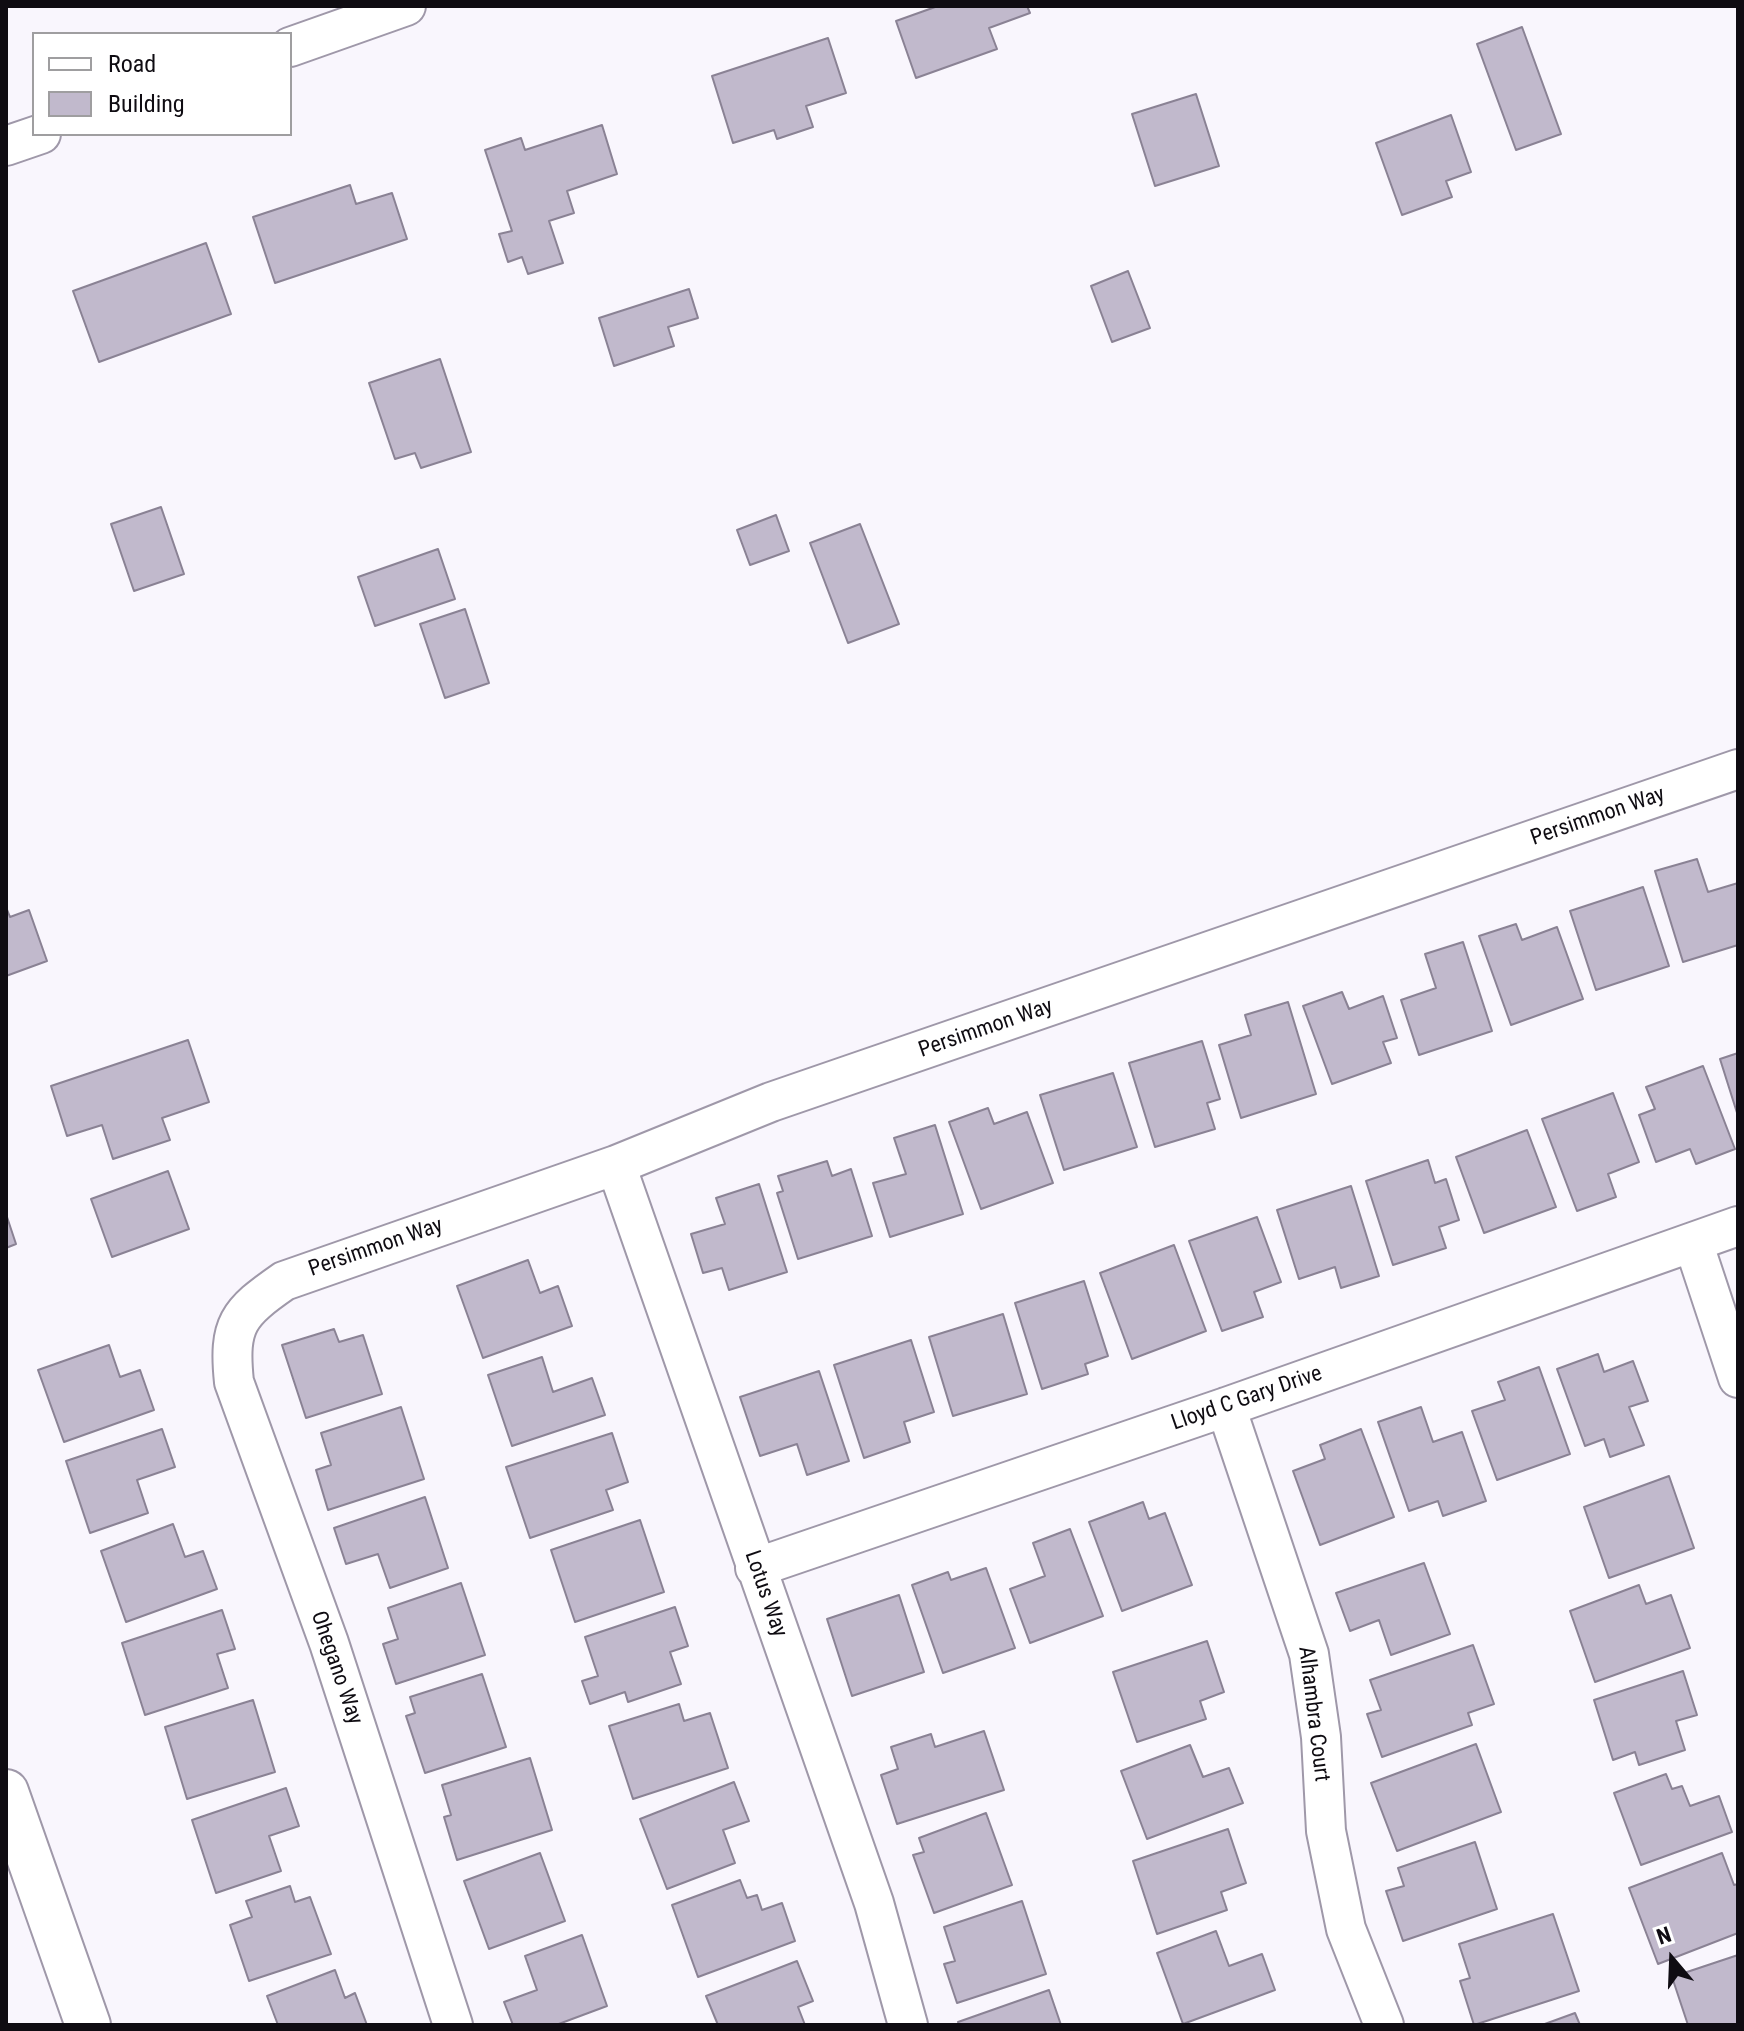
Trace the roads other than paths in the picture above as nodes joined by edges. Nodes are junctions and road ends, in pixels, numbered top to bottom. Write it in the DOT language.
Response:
graph roads {
  1 [pos="406,6"];
  2 [pos="292,46"];
  3 [pos="35,136"];
  4 [pos="6,146"];
  5 [pos="1738,769"];
  6 [pos="616,1165"];
  7 [pos="1738,1226"];
  8 [pos="1693,1242"];
  9 [pos="246,1312"];
  10 [pos="1738,1378"];
  11 [pos="1226,1407"];
  12 [pos="755,1568"];
  13 [pos="6,1792"];
  14 [pos="88,2025"];
  15 [pos="453,2025"];
  16 [pos="908,2025"];
  17 [pos="1384,2025"];
  1 -- 2 [label="street"];
  3 -- 4 [label="street"];
  5 -- 6 [label="street, Persimmon Way"];
  6 -- 9 [label="street, Persimmon Way"];
  6 -- 12 [label="street, Lotus Way"];
  7 -- 8 [label="street, Lloyd C Gary Drive"];
  8 -- 10 [label="street"];
  8 -- 11 [label="street, Lloyd C Gary Drive"];
  9 -- 15 [label="street, Ohegano Way"];
  11 -- 12 [label="street, Lloyd C Gary Drive"];
  11 -- 17 [label="street, Alhambra Court"];
  12 -- 16 [label="street, Lotus Way"];
  13 -- 14 [label="main road"];
}
